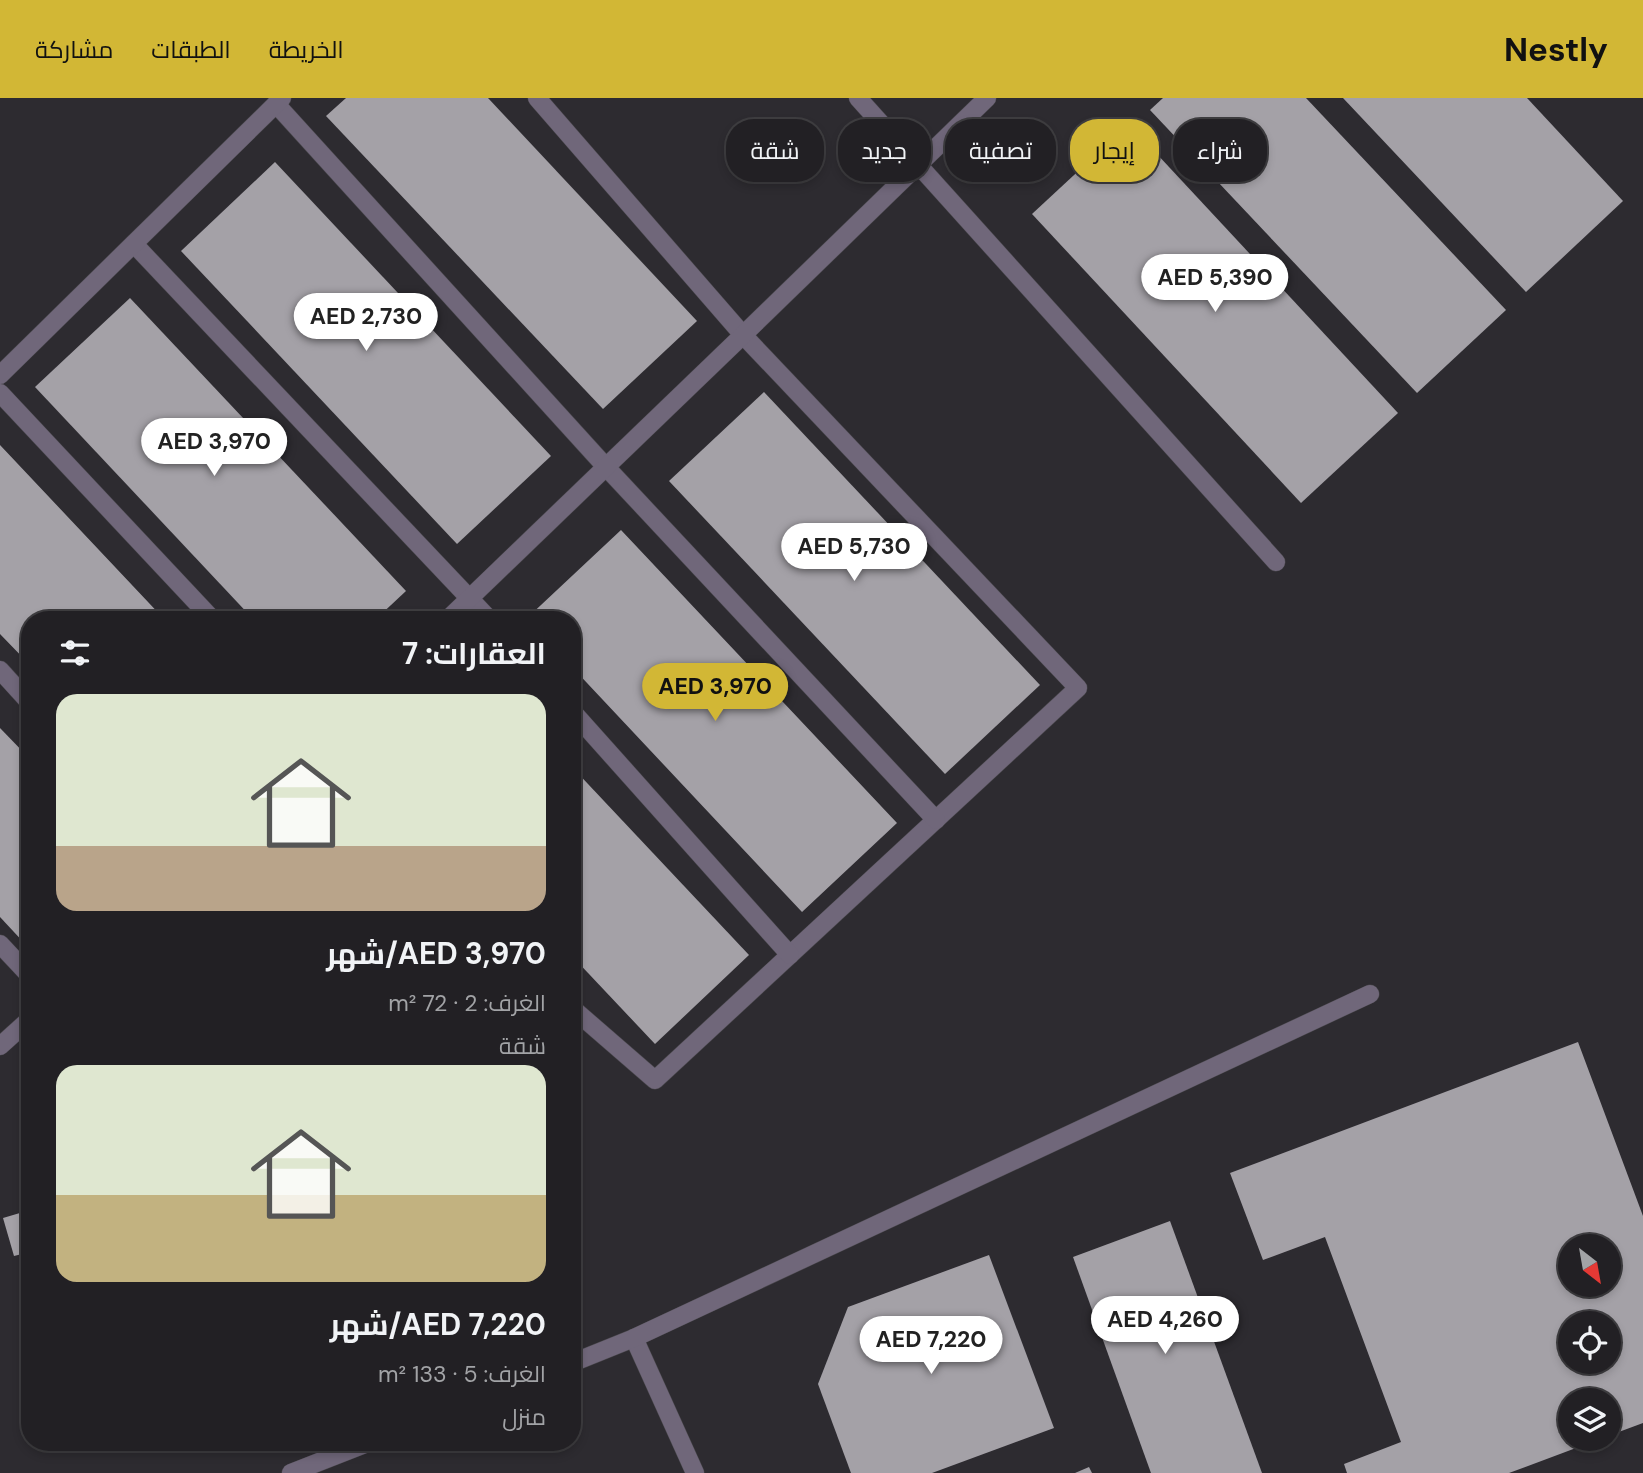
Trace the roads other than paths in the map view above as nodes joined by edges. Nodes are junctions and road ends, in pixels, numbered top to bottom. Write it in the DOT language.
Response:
graph roads {
  1 [pos="537,98"];
  2 [pos="858,98"];
  3 [pos="987,98"];
  4 [pos="279,101"];
  5 [pos="877,119"];
  6 [pos="931,152"];
  7 [pos="931,179"];
  8 [pos="900,182"];
  9 [pos="134,244"];
  10 [pos="743,335"];
  11 [pos="0,375"];
  12 [pos="0,393"];
  13 [pos="606,467"];
  14 [pos="1276,562"];
  15 [pos="470,597"];
  16 [pos="205,611"];
  17 [pos="456,611"];
  18 [pos="482,611"];
  19 [pos="0,670"];
  20 [pos="21,693"];
  21 [pos="581,721"];
  22 [pos="936,820"];
  23 [pos="0,944"];
  24 [pos="790,955"];
  25 [pos="21,966"];
  26 [pos="1370,994"];
  27 [pos="581,1016"];
  28 [pos="21,1027"];
  29 [pos="0,1046"];
  30 [pos="634,1338"];
  31 [pos="581,1359"];
  32 [pos="347,1451"];
  33 [pos="291,1473"];
  34 [pos="695,1473"];
  1 -- 10 [label="lane"];
  2 -- 5 [label="lane"];
  3 -- 6 [label="lane"];
  4 -- 9 [label="lane"];
  4 -- 13 [label="lane"];
  7 -- 14 [label="lane"];
  8 -- 10 [label="lane"];
  9 -- 11 [label="lane"];
  9 -- 15 [label="lane"];
  10 -- 13 [label="lane"];
  10 -- 22 [label="lane"];
  12 -- 16 [label="lane"];
  13 -- 15 [label="lane"];
  13 -- 22 [label="lane"];
  15 -- 17 [label="lane"];
  15 -- 18 [label="lane"];
  19 -- 20 [label="lane"];
  21 -- 24 [label="lane"];
  22 -- 24 [label="lane"];
  23 -- 25 [label="lane"];
  24 -- 27 [label="lane"];
  26 -- 30 [label="lane"];
  28 -- 29 [label="lane"];
  30 -- 31 [label="lane"];
  30 -- 34 [label="lane"];
  32 -- 33 [label="lane"];
}
